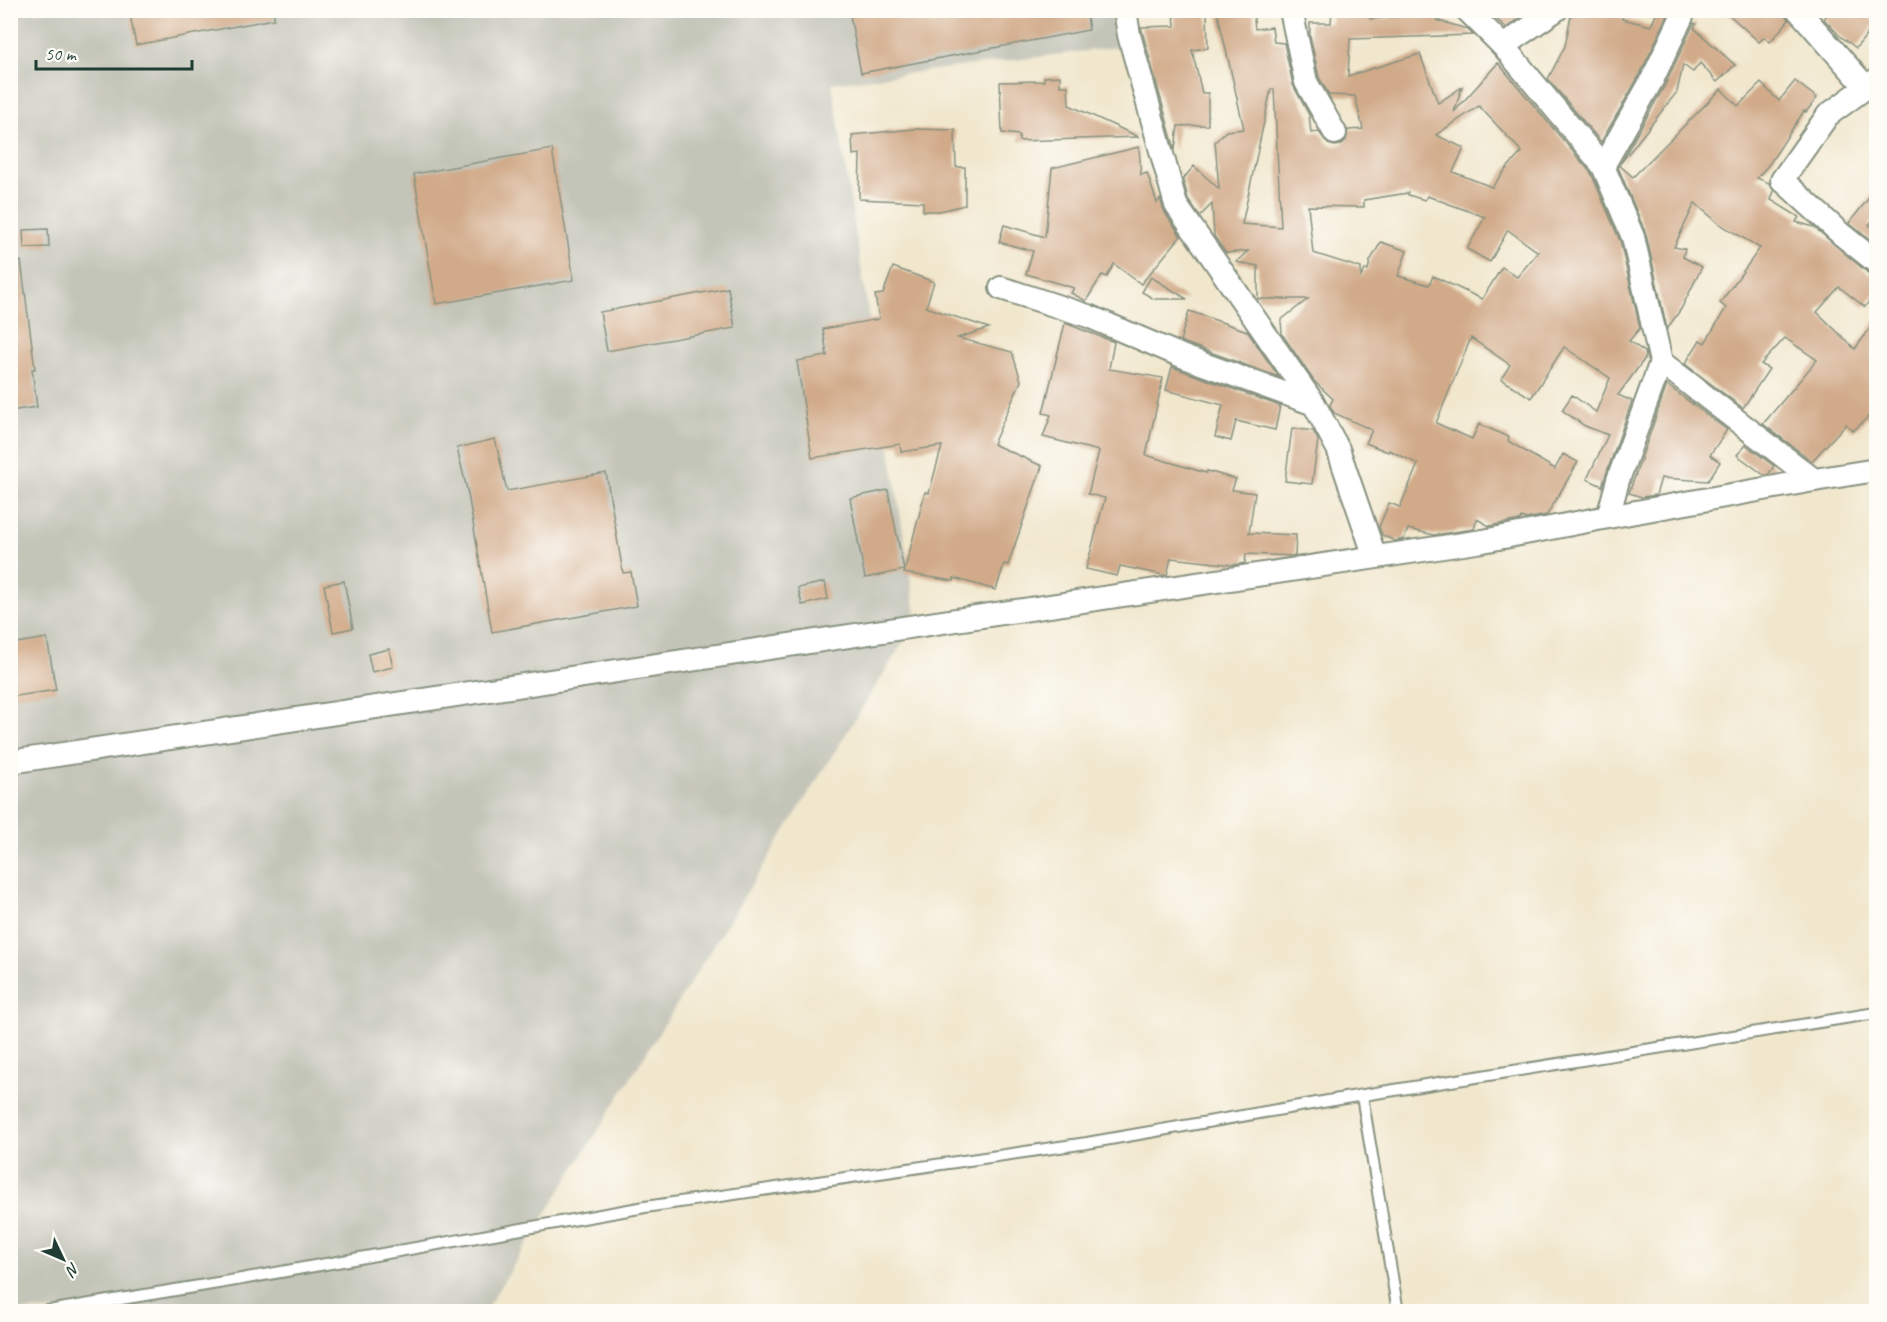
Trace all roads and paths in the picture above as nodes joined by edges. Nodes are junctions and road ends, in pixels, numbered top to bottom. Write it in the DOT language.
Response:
graph roads {
  1 [pos="1125,10"];
  2 [pos="1291,10"];
  3 [pos="1467,10"];
  4 [pos="1556,10"];
  5 [pos="1685,10"];
  6 [pos="1798,10"];
  7 [pos="1503,46"];
  8 [pos="1871,84"];
  9 [pos="1335,132"];
  10 [pos="1603,166"];
  11 [pos="1876,262"];
  12 [pos="1001,288"];
  13 [pos="1661,362"];
  14 [pos="1314,404"];
  15 [pos="1876,470"];
  16 [pos="1814,480"];
  17 [pos="1608,517"];
  18 [pos="1375,557"];
  19 [pos="10,762"];
  20 [pos="1876,1013"];
  21 [pos="1362,1096"];
  22 [pos="42,1311"];
  23 [pos="1398,1311"];
  1 -- 14 [label="street"];
  2 -- 9 [label="street"];
  3 -- 7 [label="street"];
  4 -- 7 [label="street"];
  5 -- 10 [label="street"];
  6 -- 8 [label="street"];
  7 -- 10 [label="street"];
  8 -- 11 [label="street"];
  10 -- 13 [label="street"];
  12 -- 14 [label="street"];
  13 -- 16 [label="street"];
  13 -- 17 [label="street"];
  14 -- 18 [label="street"];
  15 -- 16 [label="street"];
  16 -- 17 [label="street"];
  17 -- 18 [label="street"];
  18 -- 19 [label="street"];
  20 -- 21 [label="lane"];
  21 -- 22 [label="lane"];
  21 -- 23 [label="lane"];
}
